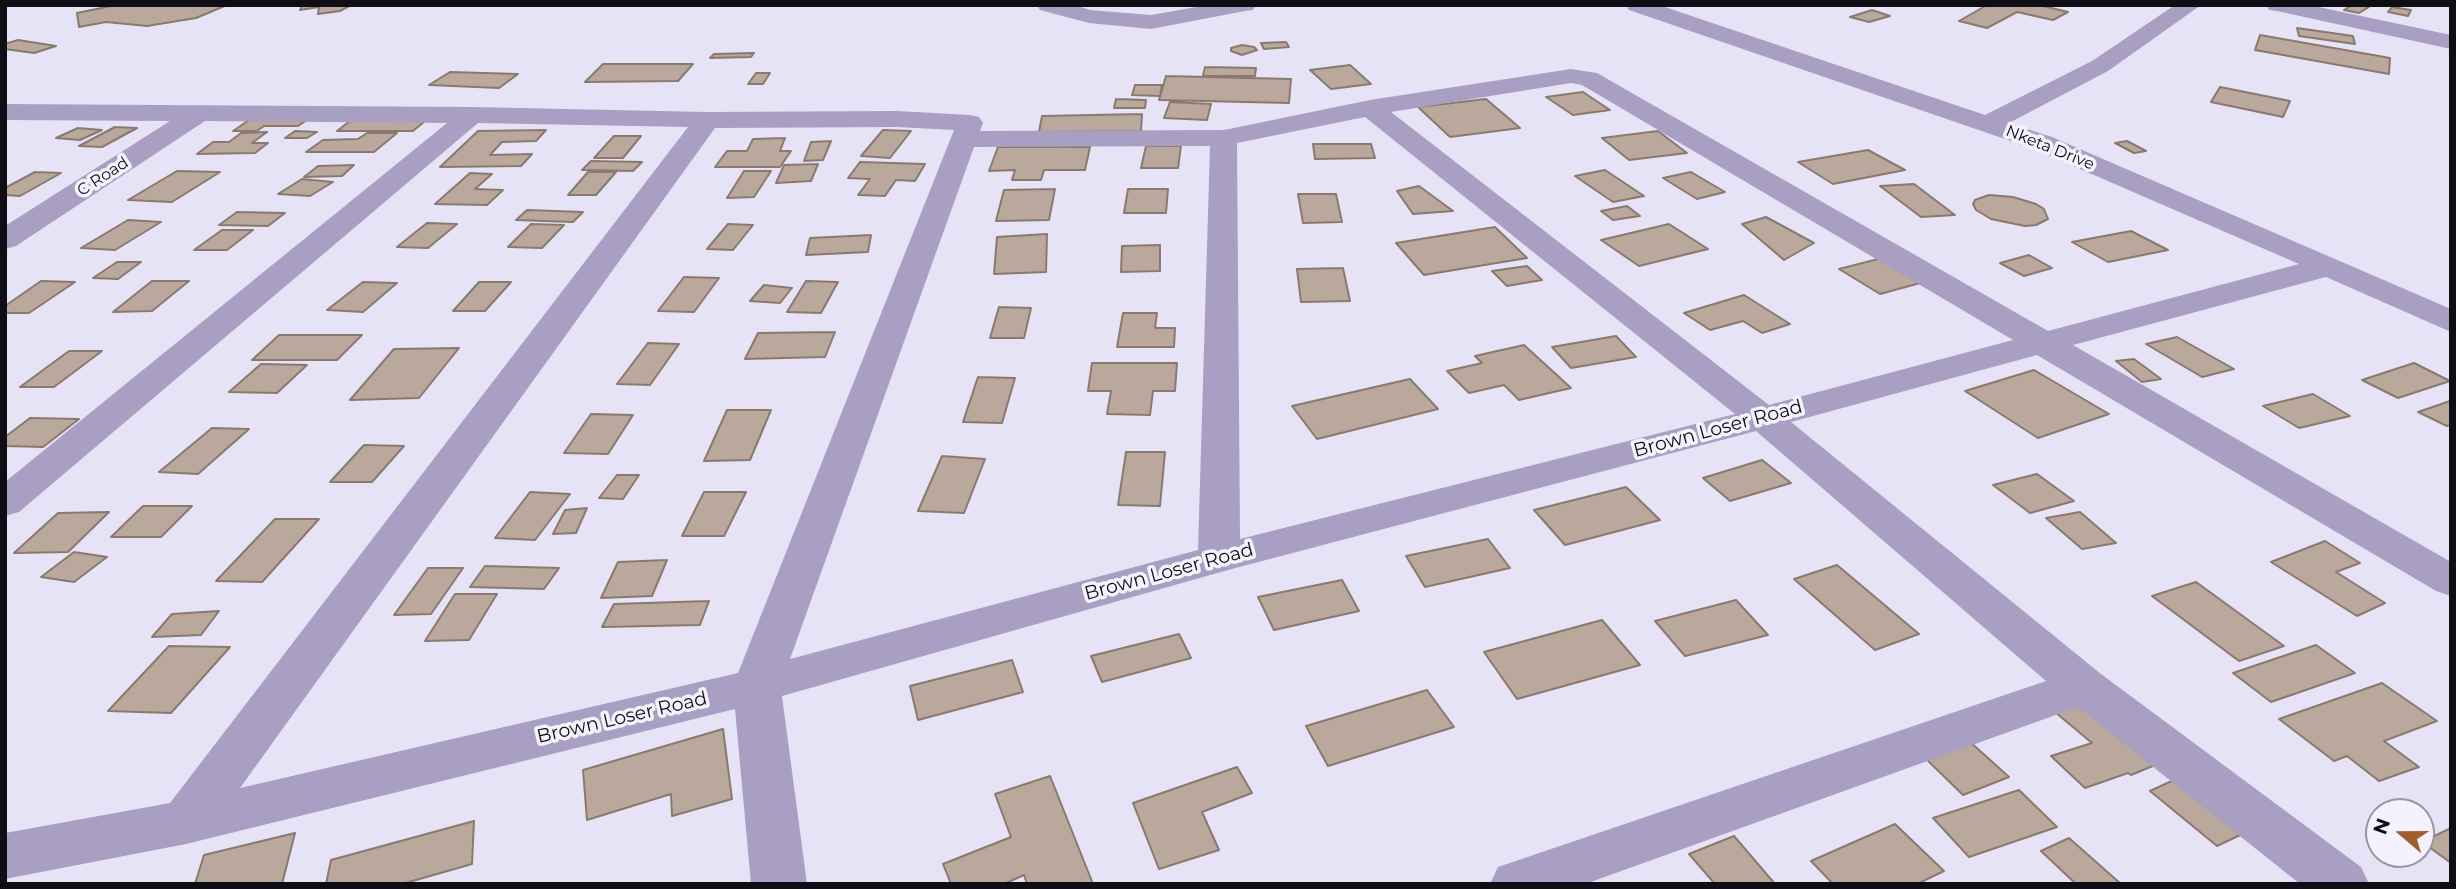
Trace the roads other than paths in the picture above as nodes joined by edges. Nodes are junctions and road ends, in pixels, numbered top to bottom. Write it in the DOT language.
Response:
graph roads {
  1 [pos="1048,5"];
  2 [pos="1245,5"];
  3 [pos="1637,5"];
  4 [pos="2153,5"];
  5 [pos="2277,5"];
  6 [pos="2186,8"];
  7 [pos="2451,42"];
  8 [pos="6,98"];
  9 [pos="1370,108"];
  10 [pos="200,113"];
  11 [pos="472,115"];
  12 [pos="707,120"];
  13 [pos="1989,123"];
  14 [pos="1224,138"];
  15 [pos="966,139"];
  16 [pos="5,240"];
  17 [pos="2329,266"];
  18 [pos="2451,322"];
  19 [pos="2043,342"];
  20 [pos="1763,418"];
  21 [pos="5,503"];
  22 [pos="1219,558"];
  23 [pos="2451,581"];
  24 [pos="757,686"];
  25 [pos="2084,686"];
  26 [pos="186,822"];
  27 [pos="5,856"];
  28 [pos="779,884"];
  29 [pos="1518,884"];
  30 [pos="2341,884"];
  1 -- 2 [label="street"];
  3 -- 13 [label="street, Nketa Drive"];
  4 -- 6 [label="street"];
  5 -- 7 [label="street"];
  6 -- 13 [label="street"];
  8 -- 10 [label="street"];
  9 -- 14 [label="street"];
  9 -- 19 [label="street"];
  9 -- 20 [label="street"];
  10 -- 11 [label="street"];
  10 -- 16 [label="street, C Road"];
  11 -- 12 [label="street"];
  11 -- 21 [label="street"];
  12 -- 15 [label="street"];
  12 -- 26 [label="street"];
  13 -- 17 [label="street, Nketa Drive"];
  14 -- 15 [label="street"];
  14 -- 22 [label="street"];
  15 -- 24 [label="street"];
  17 -- 18 [label="street, Nketa Drive"];
  17 -- 19 [label="street, Brown Loser Road"];
  19 -- 20 [label="street, Brown Loser Road"];
  19 -- 23 [label="street"];
  20 -- 22 [label="street, Brown Loser Road"];
  20 -- 25 [label="street"];
  22 -- 24 [label="street, Brown Loser Road"];
  24 -- 26 [label="street, Brown Loser Road"];
  24 -- 28 [label="street"];
  25 -- 29 [label="street"];
  25 -- 30 [label="street"];
  26 -- 27 [label="street, Brown Loser Road"];
}
